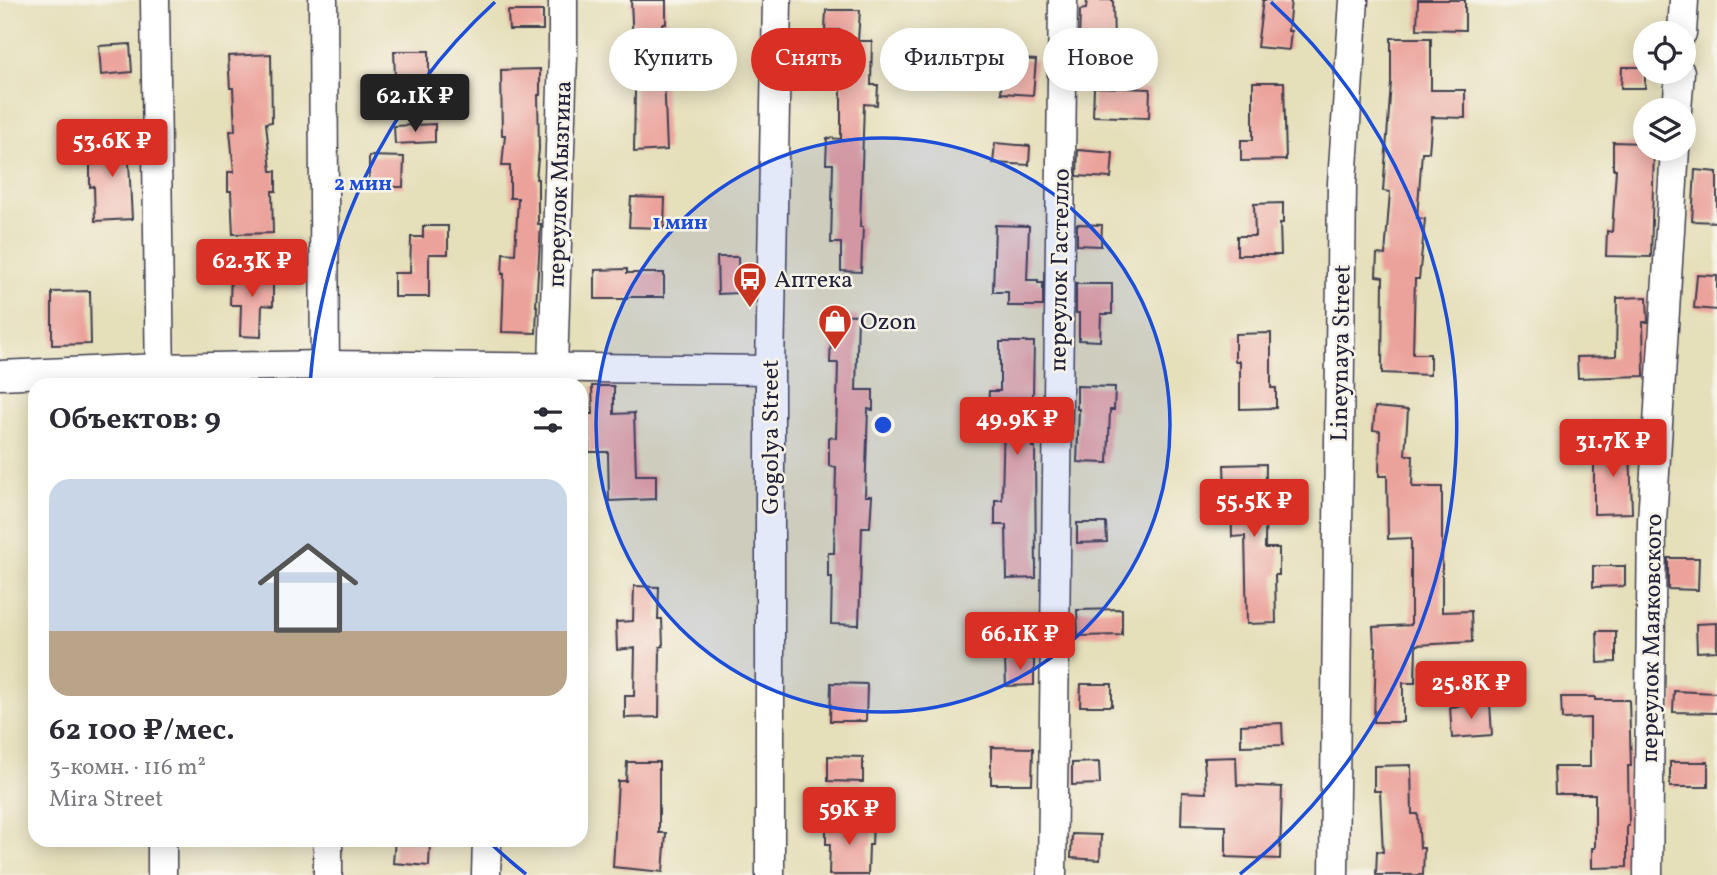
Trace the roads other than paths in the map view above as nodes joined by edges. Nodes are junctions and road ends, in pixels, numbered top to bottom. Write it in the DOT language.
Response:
graph roads {
  1 [pos="155,0"];
  2 [pos="323,0"];
  3 [pos="563,0"];
  4 [pos="777,0"];
  5 [pos="1063,0"];
  6 [pos="1354,0"];
  7 [pos="1684,0"];
  8 [pos="1683,21"];
  9 [pos="1674,161"];
  10 [pos="553,367"];
  11 [pos="770,370"];
  12 [pos="0,375"];
  13 [pos="325,375"];
  14 [pos="492,375"];
  15 [pos="160,377"];
  16 [pos="162,847"];
  17 [pos="328,847"];
  18 [pos="487,847"];
  19 [pos="162,875"];
  20 [pos="328,875"];
  21 [pos="486,875"];
  22 [pos="769,875"];
  23 [pos="1052,875"];
  24 [pos="1334,875"];
  25 [pos="1648,875"];
  1 -- 15 [label="street"];
  2 -- 13 [label="street"];
  3 -- 10 [label="street, переулок Мызгина"];
  4 -- 11 [label="street, Gogolya Street"];
  5 -- 23 [label="street, переулок Гастелло"];
  6 -- 24 [label="street, Lineynaya Street"];
  7 -- 8 [label="street"];
  9 -- 25 [label="street, переулок Маяковского"];
  10 -- 11 [label="street"];
  10 -- 14 [label="street"];
  11 -- 22 [label="street, Gogolya Street"];
  12 -- 15 [label="street"];
  13 -- 14 [label="street"];
  13 -- 15 [label="street"];
  16 -- 19 [label="street"];
  17 -- 20 [label="street"];
  18 -- 21 [label="street"];
}
